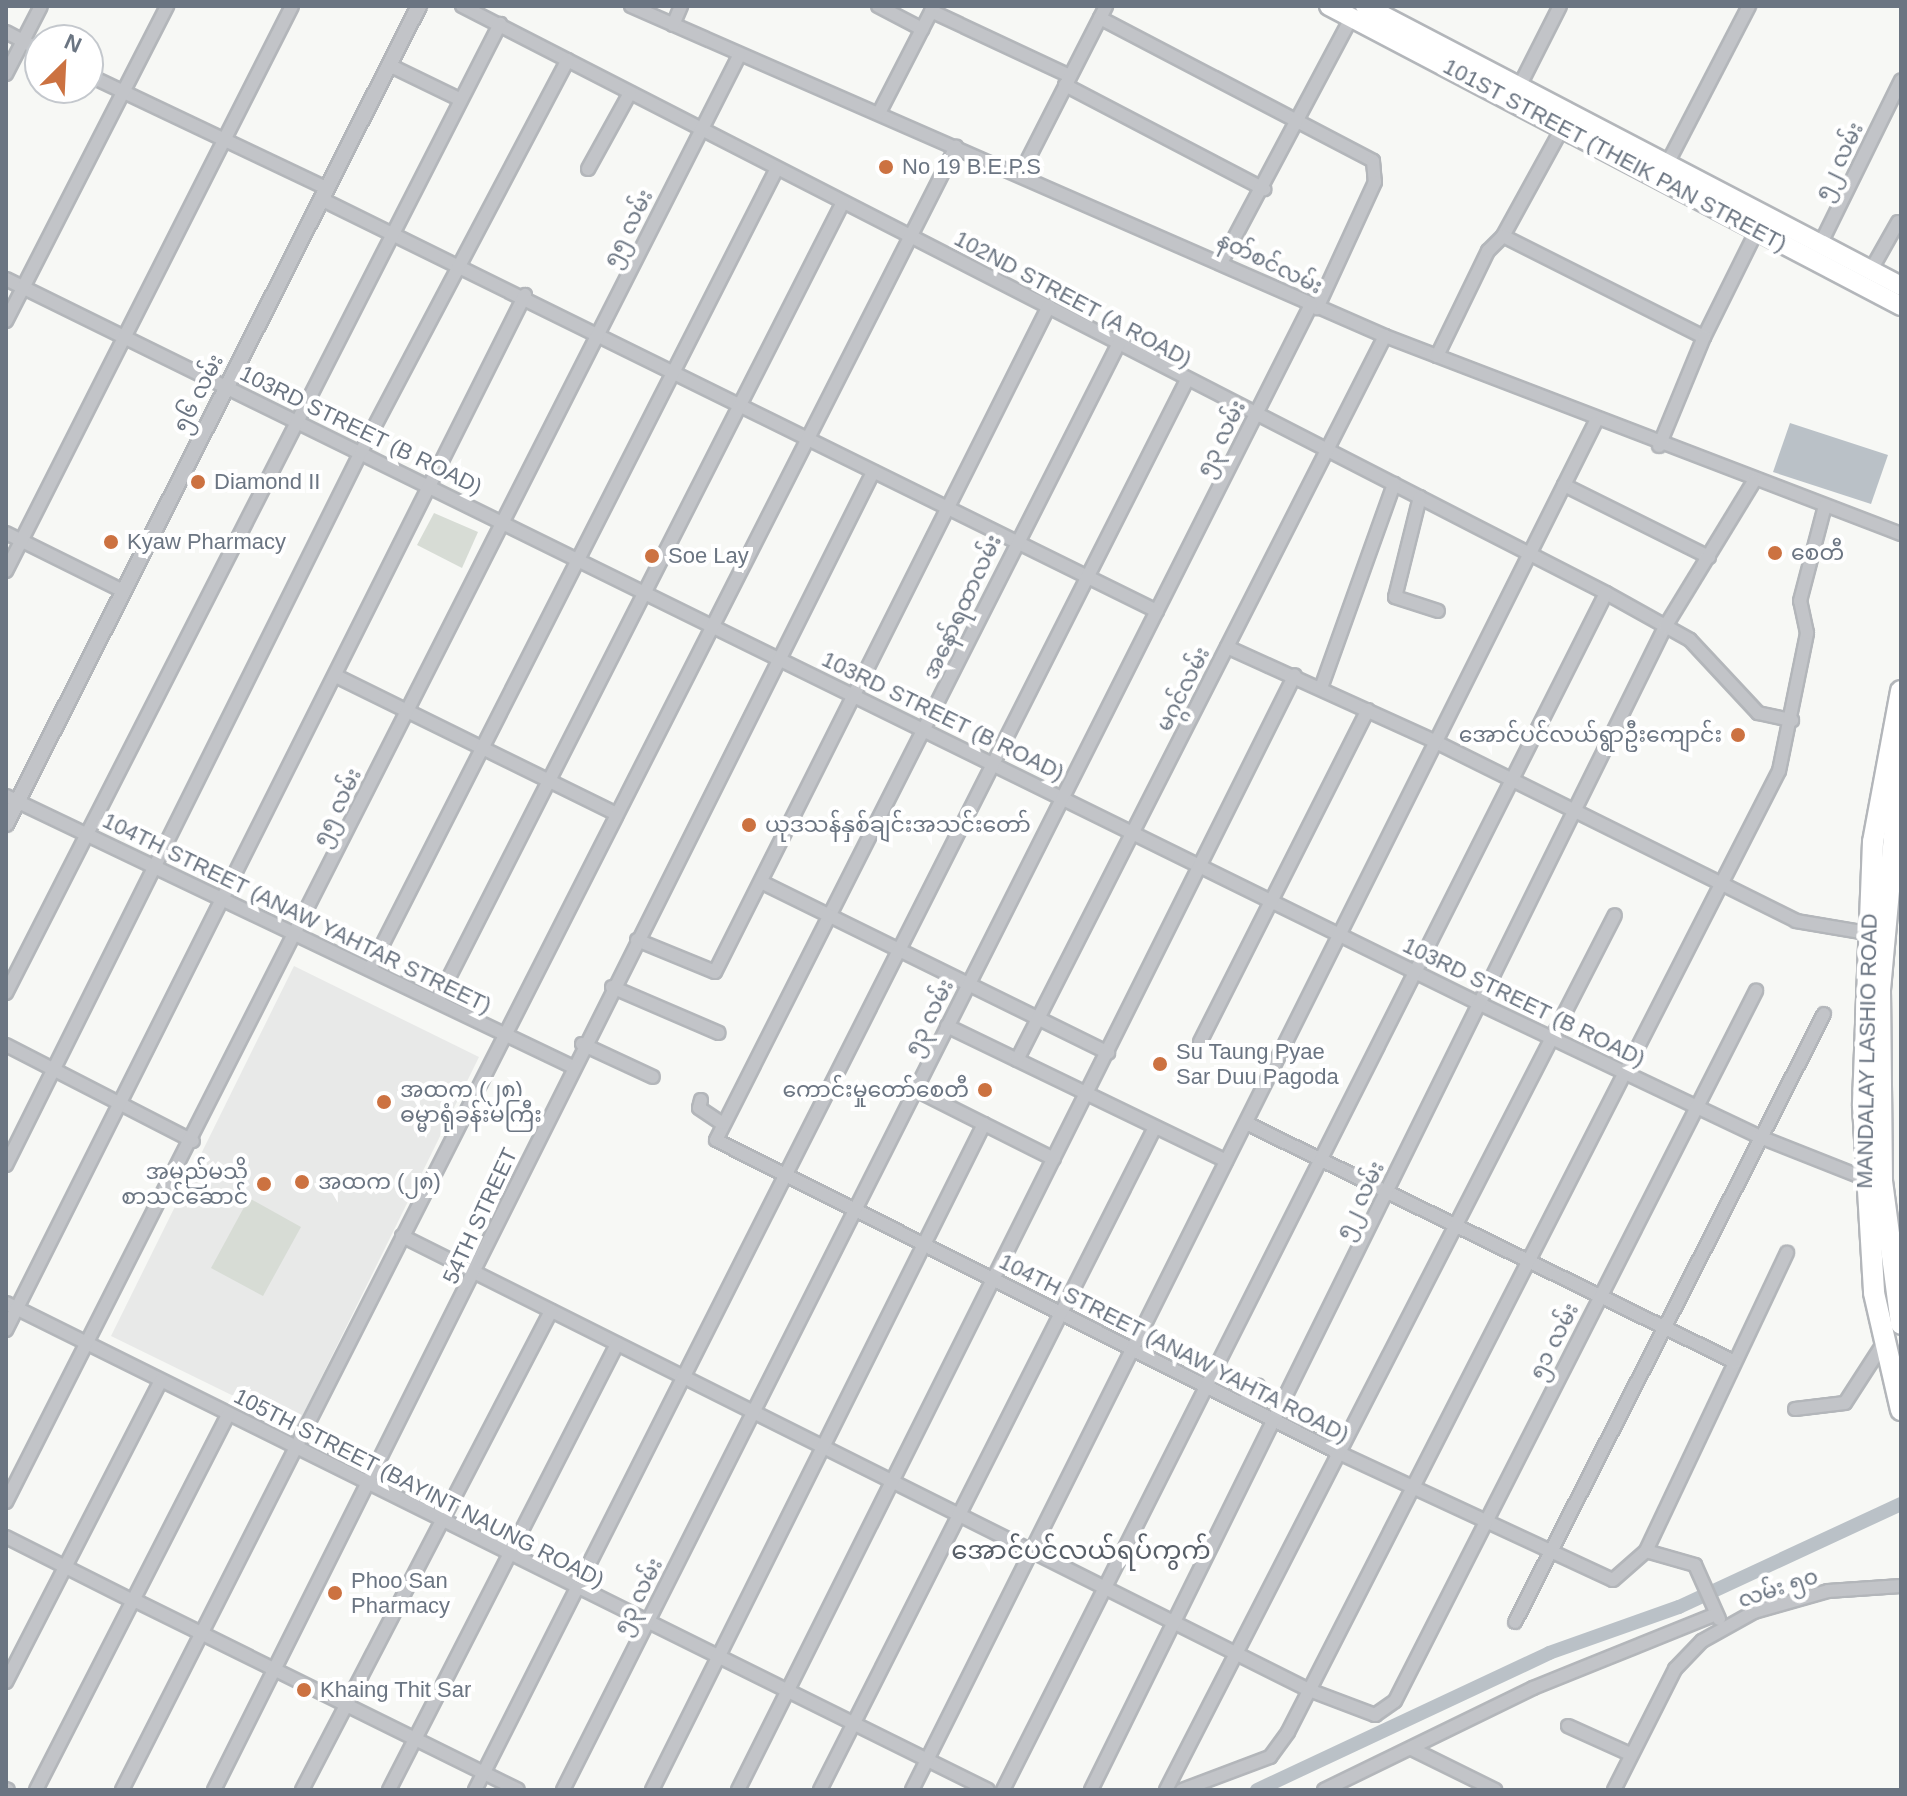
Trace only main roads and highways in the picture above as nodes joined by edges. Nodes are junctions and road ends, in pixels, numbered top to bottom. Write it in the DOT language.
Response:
graph roads {
  1 [pos="1329,6"];
  2 [pos="1367,10"];
  3 [pos="1515,94"];
  4 [pos="1817,251"];
  5 [pos="1901,286"];
  6 [pos="1901,306"];
  7 [pos="1901,691"];
  8 [pos="1901,759"];
  9 [pos="1874,1181"];
  10 [pos="1901,1324"];
  11 [pos="1901,1410"];
  1 -- 2 [label="main road, 101ST STREET (THEIK PAN STREET)"];
  2 -- 3 [label="main road, 101ST STREET (THEIK PAN STREET)"];
  2 -- 3 [label="main road, 101ST STREET (THEIK PAN STREET)"];
  3 -- 4 [label="main road, 101ST STREET (THEIK PAN STREET)"];
  4 -- 5 [label="main road, 101ST STREET (THEIK PAN STREET)"];
  4 -- 6 [label="main road, 101ST STREET (THEIK PAN STREET)"];
  7 -- 9 [label="highway, MANDALAY LASHIO ROAD"];
  8 -- 9 [label="highway"];
  9 -- 10 [label="highway"];
  9 -- 11 [label="highway, MANDALAY LASHIO ROAD"];
}
